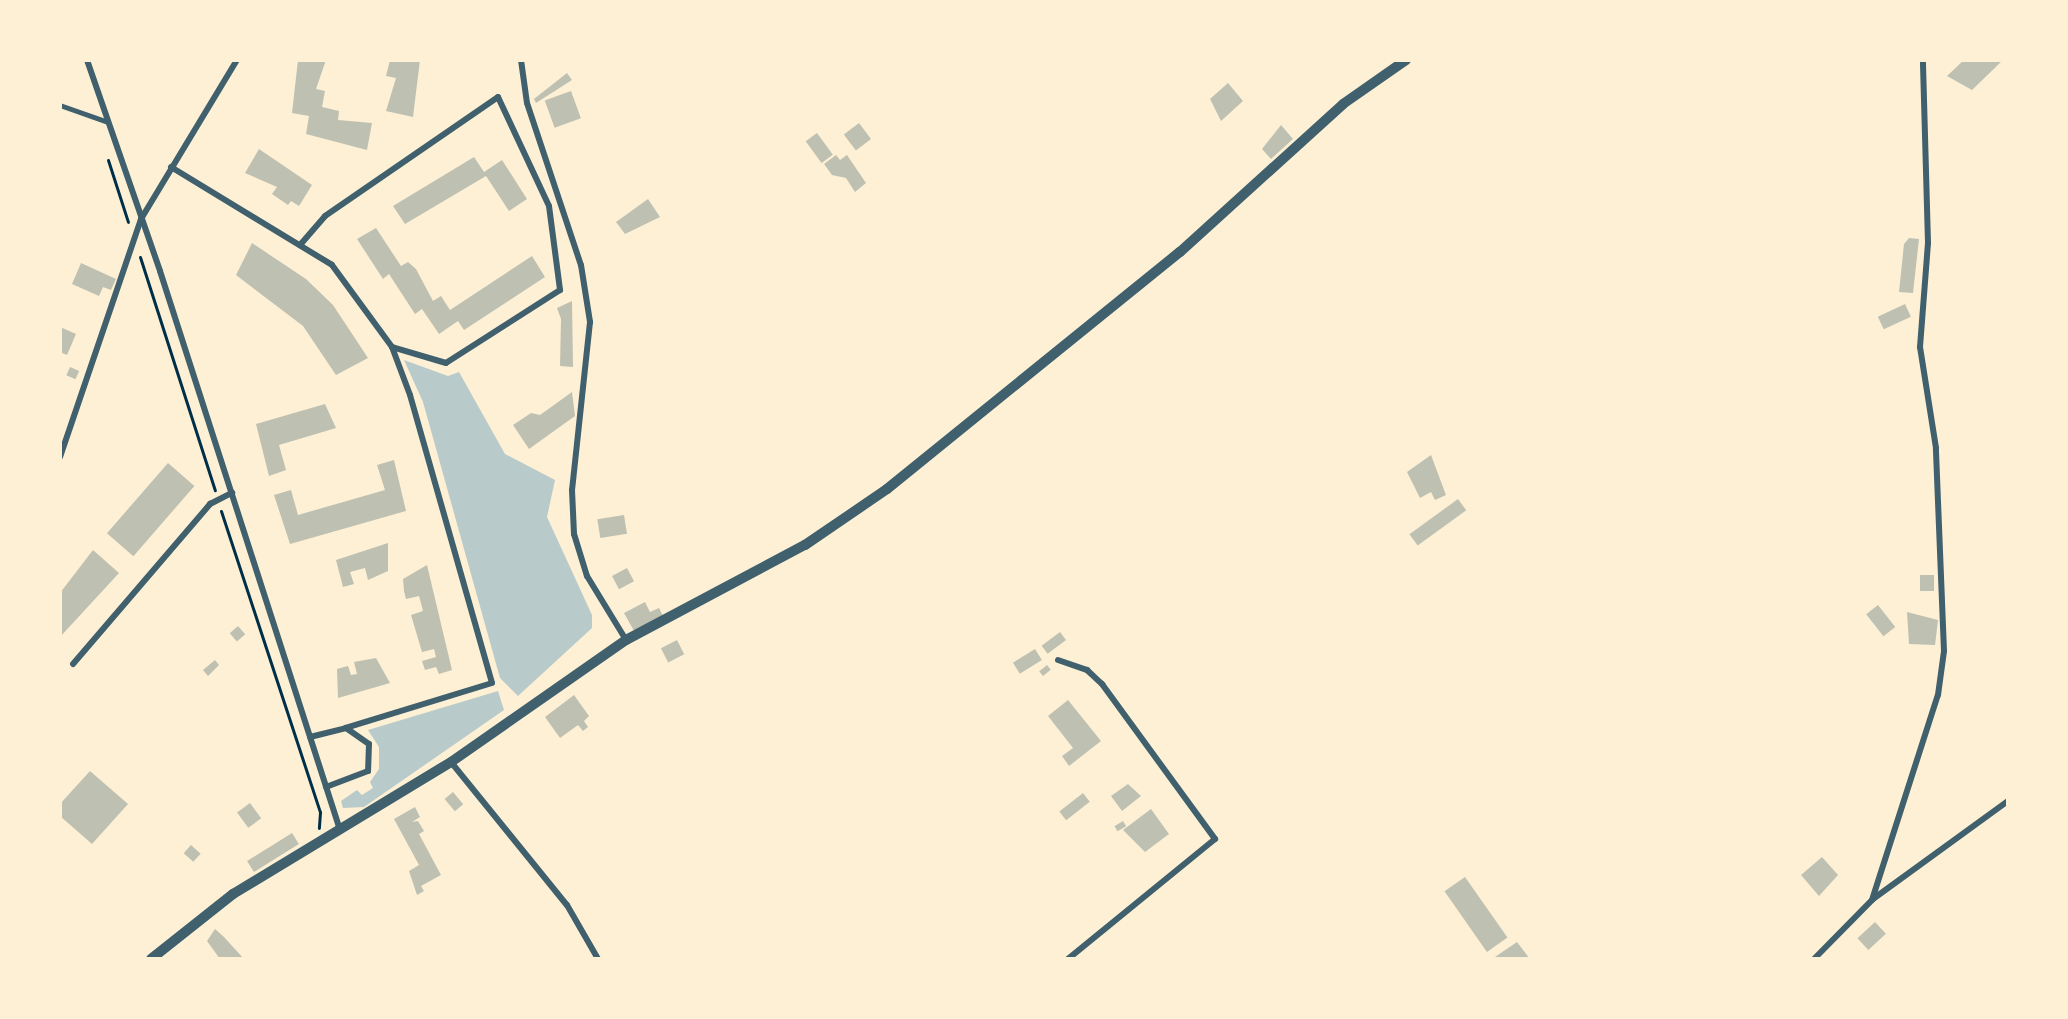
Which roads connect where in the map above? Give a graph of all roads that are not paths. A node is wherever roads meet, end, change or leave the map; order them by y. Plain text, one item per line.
1 (87, 60) edge
2 (237, 60) edge
3 (521, 60) edge
4 (1406, 60) edge
5 (1923, 60) edge
6 (60, 105) edge
7 (108, 122) junction
8 (171, 167) junction
9 (141, 219) junction
10 (300, 245) junction
11 (392, 347) junction
12 (60, 457) edge
13 (232, 493) junction
14 (626, 640) junction
15 (1058, 660) dead end
16 (73, 664) dead end
17 (346, 728) junction
18 (310, 737) junction
19 (451, 762) junction
20 (326, 787) junction
21 (2008, 801) edge
22 (341, 833) junction
23 (1872, 900) junction
24 (1817, 958) edge
25 (151, 959) edge
26 (598, 959) edge
27 (1068, 959) edge

1 - 7 street
2 - 8 street
3 - 14 street
4 - 14 street
5 - 23 street
6 - 7 lane
7 - 9 street
8 - 9 street
8 - 10 street
9 - 12 street
9 - 13 street
10 - 11 street
10 - 11 street
11 - 17 street
13 - 16 street
13 - 18 street
14 - 19 street
15 - 27 street
17 - 18 street
17 - 20 street
18 - 20 street
19 - 22 street
19 - 26 street
20 - 22 street
21 - 23 street
22 - 25 street
23 - 24 street

